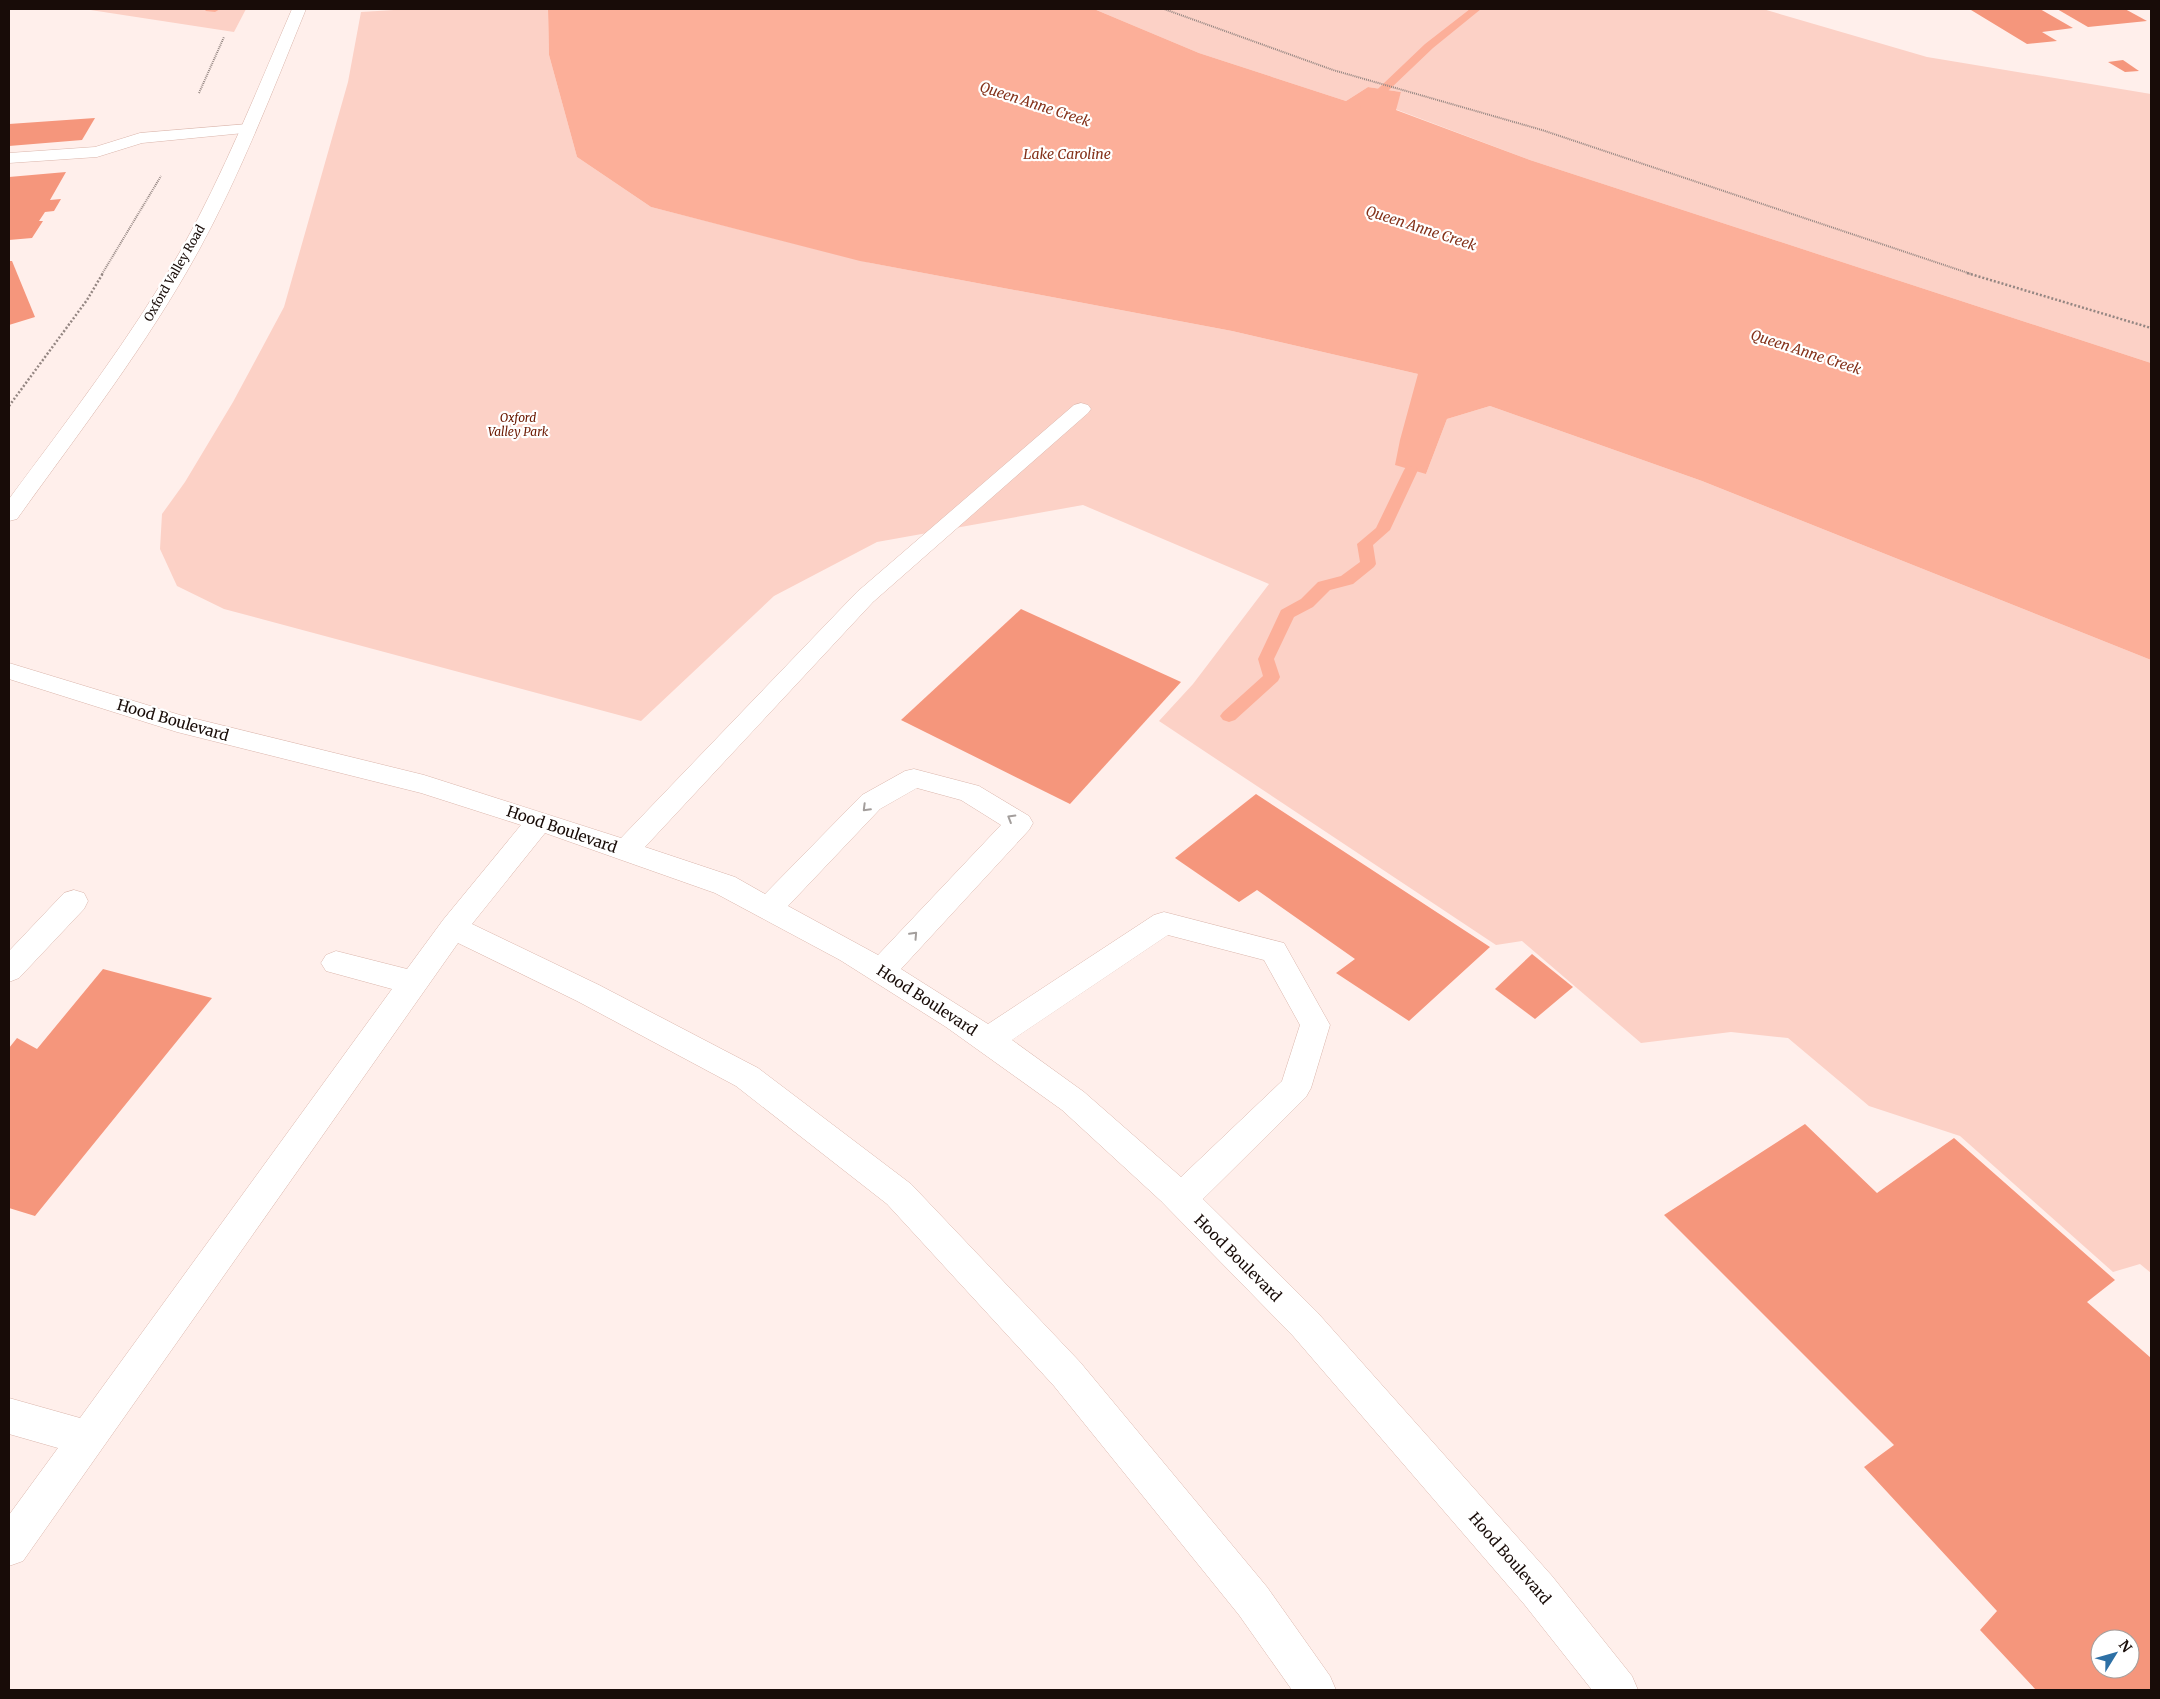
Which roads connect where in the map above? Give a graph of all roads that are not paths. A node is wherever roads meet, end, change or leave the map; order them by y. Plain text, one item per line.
1 (299, 10) edge
2 (248, 129) junction
3 (9, 158) edge
4 (1081, 409) dead end
5 (9, 514) edge
6 (9, 671) edge
7 (540, 821) junction
8 (624, 851) junction
9 (74, 901) dead end
10 (769, 908) junction
11 (453, 928) junction
12 (336, 963) dead end
13 (9, 970) edge
14 (881, 971) junction
15 (414, 983) junction
16 (988, 1040) junction
17 (1180, 1199) junction
18 (9, 1416) edge
19 (87, 1438) junction
20 (9, 1547) edge
21 (1316, 1690) edge
22 (1618, 1690) edge

1 - 2 street, Oxford Valley Road
2 - 3 street
2 - 5 street, Oxford Valley Road
4 - 8 street
6 - 7 street, Hood Boulevard
7 - 8 street, Hood Boulevard
7 - 11 street
8 - 10 street, Hood Boulevard
9 - 13 street
10 - 14 street, Hood Boulevard
14 -> 10 street
11 - 15 street
11 - 21 street
12 - 15 street
14 - 16 street, Hood Boulevard
15 - 19 street
16 - 17 street, Hood Boulevard
16 - 17 street
17 - 22 street, Hood Boulevard
18 - 19 street
19 - 20 street

